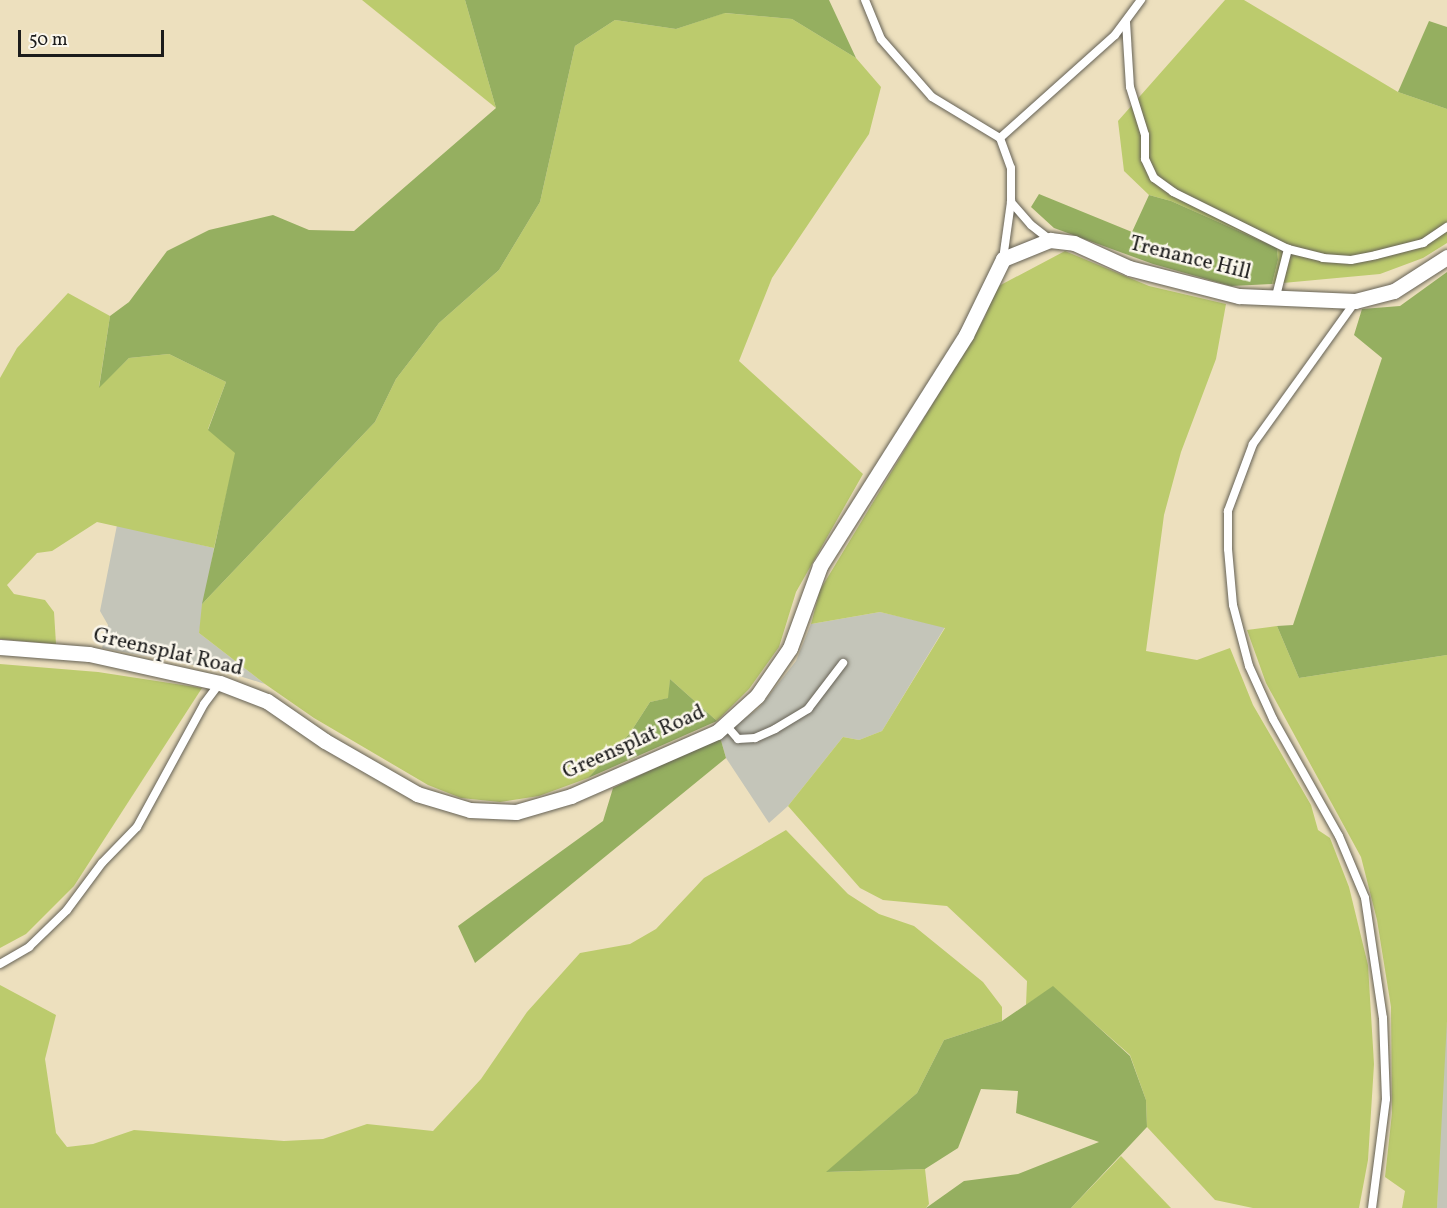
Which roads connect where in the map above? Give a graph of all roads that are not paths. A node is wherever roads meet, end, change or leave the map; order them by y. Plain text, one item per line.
1 (865, 0) edge
2 (1141, 0) edge
3 (1126, 22) junction
4 (1000, 138) junction
5 (1011, 202) junction
6 (1447, 227) edge
7 (1050, 240) junction
8 (1288, 249) junction
9 (1447, 257) edge
10 (1004, 258) junction
11 (1276, 296) junction
12 (1355, 301) junction
13 (0, 647) edge
14 (843, 663) dead end
15 (220, 683) junction
16 (725, 724) junction
17 (0, 964) edge
18 (1372, 1208) edge

1 - 4 lane
2 - 3 lane
3 - 4 lane
3 - 8 lane
4 - 5 lane
5 - 7 lane
5 - 10 lane
6 - 8 lane
7 - 10 street
7 - 11 street, Trenance Hill
8 - 11 lane
9 - 12 street, Trenance Hill
10 - 16 street, Greensplat Road
11 - 12 street, Trenance Hill
12 - 18 lane
13 - 15 street, Greensplat Road
14 - 16 lane
15 - 16 street, Greensplat Road
15 - 17 lane

